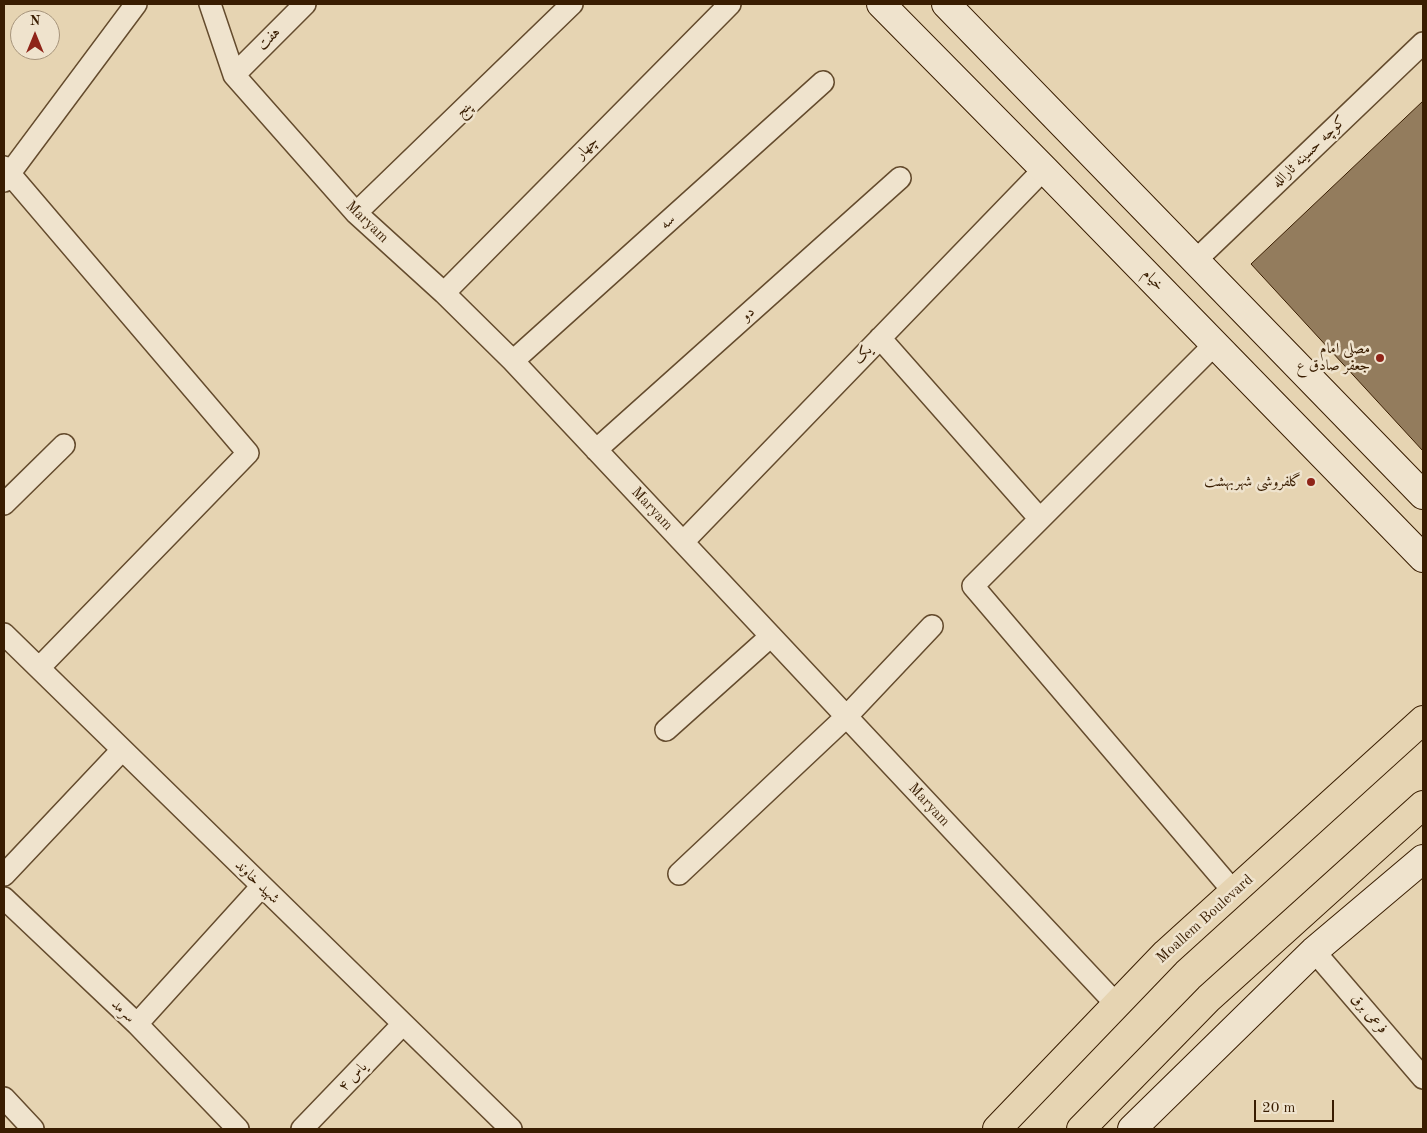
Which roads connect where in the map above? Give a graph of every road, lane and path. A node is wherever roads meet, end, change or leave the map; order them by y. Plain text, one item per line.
1 (136, 4) edge
2 (210, 4) edge
3 (305, 4) edge
4 (572, 4) edge
5 (730, 4) edge
6 (881, 4) edge
7 (946, 4) edge
8 (1423, 43) edge
9 (234, 74) junction
10 (823, 82) dead end
11 (1044, 168) junction
12 (6, 174) edge
13 (900, 178) dead end
14 (356, 213) junction
15 (1195, 261) junction
16 (444, 293) junction
17 (880, 338) junction
18 (1215, 344) junction
19 (513, 361) junction
20 (1302, 371) junction
21 (1272, 402) junction
22 (64, 446) dead end
23 (596, 450) junction
24 (1423, 495) edge
25 (4, 504) edge
26 (1040, 520) junction
27 (683, 542) junction
28 (1423, 558) edge
29 (932, 626) dead end
30 (4, 634) edge
31 (771, 636) junction
32 (39, 668) junction
33 (846, 717) junction
34 (1423, 720) edge
35 (666, 730) dead end
36 (122, 750) junction
37 (1423, 805) edge
38 (1423, 859) edge
39 (679, 874) dead end
40 (4, 875) edge
41 (262, 886) junction
42 (1234, 892) junction
43 (4, 898) edge
44 (1314, 951) junction
45 (1116, 1004) junction
46 (137, 1024) junction
47 (403, 1024) junction
48 (1423, 1078) edge
49 (4, 1098) edge
50 (33, 1129) edge
51 (238, 1129) edge
52 (302, 1129) edge
53 (511, 1129) edge
54 (997, 1129) edge
55 (1082, 1129) edge
56 (1132, 1129) edge

1 - 12 street
2 - 9 street, Maryam
3 - 9 street, هفت
4 - 14 street, پنج
5 - 16 street, چهار
6 - 11 main road, خیام
7 - 15 main road
8 - 15 street, کوچه حسینه ثارالله
9 - 14 street, Maryam
10 - 19 street, سه
11 - 17 street, یک
11 - 18 main road, خیام
12 - 32 street
13 - 23 street, دو
14 - 16 street, Maryam
15 - 20 main road
16 - 19 street, Maryam
17 - 26 street
17 - 27 street, یک
18 - 21 main road, خیام
18 - 26 street
19 - 23 street, Maryam
20 - 21 main road
20 - 24 main road
21 - 28 main road, خیام
22 - 25 street
23 - 27 street, Maryam
26 - 42 street
27 - 31 street, Maryam
29 - 33 street
30 - 32 street, شهید خاوند
31 - 33 street, Maryam
31 - 35 street
32 - 36 street, شهید خاوند
33 - 39 street
33 - 45 street, Maryam
34 - 42 highway, Moallem Boulevard
36 - 40 street
36 - 41 street, شهید خاوند
37 - 55 highway
38 - 44 main road
41 - 46 street
41 - 47 street, شهید خاوند
42 - 45 highway, Moallem Boulevard
43 - 46 street, سرمد
44 - 48 street, فرعی برق
44 - 56 main road
45 - 54 highway, Moallem Boulevard
46 - 51 street, سرمد
47 - 52 street, یاس ۴
47 - 53 street, شهید خاوند
49 - 50 street

